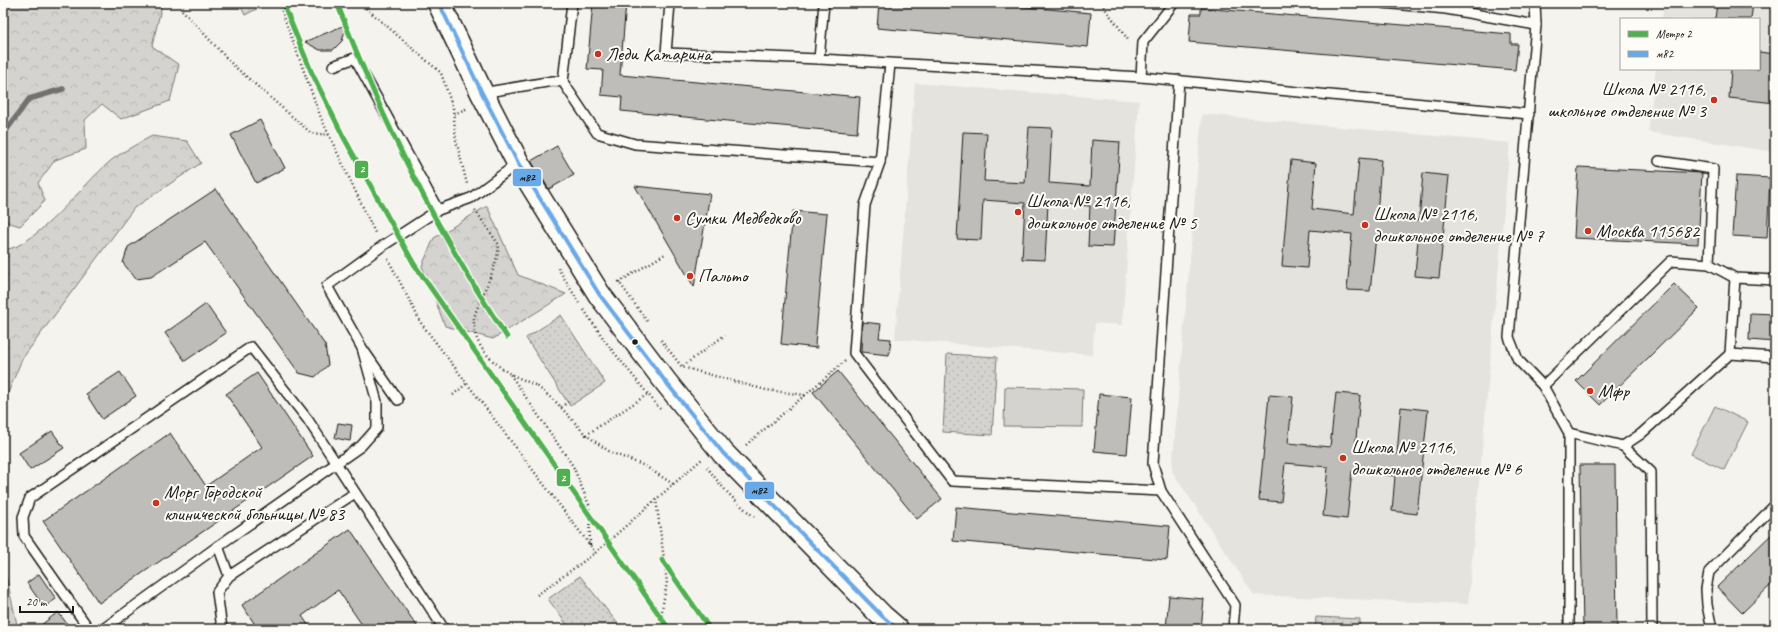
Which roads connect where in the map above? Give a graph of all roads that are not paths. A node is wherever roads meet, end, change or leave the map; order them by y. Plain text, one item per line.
1 (439, 3) edge
2 (572, 3) edge
3 (670, 3) edge
4 (824, 3) edge
5 (1174, 3) edge
6 (1383, 3) edge
7 (1535, 3) edge
8 (1446, 6) edge
9 (1536, 24) junction
10 (819, 59) junction
11 (890, 64) junction
12 (333, 66) dead end
13 (1141, 77) junction
14 (1179, 80) junction
15 (563, 82) junction
16 (478, 99) junction
17 (1529, 114) junction
18 (880, 162) junction
19 (1658, 162) dead end
20 (518, 163) junction
21 (438, 210) junction
22 (1709, 264) junction
23 (1735, 278) junction
24 (1775, 280) edge
25 (362, 348) junction
26 (1730, 354) junction
27 (1775, 357) edge
28 (1543, 386) junction
29 (398, 400) dead end
30 (1569, 433) junction
31 (1623, 446) junction
32 (336, 465) junction
33 (1161, 491) junction
34 (355, 493) junction
35 (1775, 505) edge
36 (218, 546) junction
37 (229, 576) junction
38 (89, 629) edge
39 (103, 629) edge
40 (222, 629) edge
41 (444, 629) edge
42 (897, 629) edge
43 (1233, 629) edge
44 (1569, 629) edge
45 (1652, 629) edge
46 (1712, 629) edge

1 - 16 street
2 - 15 lane
3 - 10 lane
4 - 10 lane
5 - 13 lane
6 - 8 lane
7 - 9 lane
8 - 9 lane
9 - 17 lane
10 - 11 lane
11 - 13 lane
11 - 18 lane
12 - 21 lane
13 - 14 lane
14 - 17 lane
14 - 33 lane
15 - 16 lane
15 - 18 lane
16 - 20 street
17 - 28 lane
18 - 33 lane
19 - 22 lane
20 - 21 lane
20 - 42 street
21 - 25 lane
22 - 23 lane
22 - 28 lane
23 - 24 lane
23 - 26 lane
25 - 29 lane
25 - 32 lane
26 - 27 lane
26 - 31 lane
28 - 30 lane
30 - 31 lane
30 - 44 lane
31 - 45 lane
32 - 34 lane
32 - 36 lane
32 - 38 lane
33 - 43 lane
34 - 37 lane
34 - 41 lane
35 - 46 lane
36 - 37 lane
36 - 39 lane
37 - 40 lane

